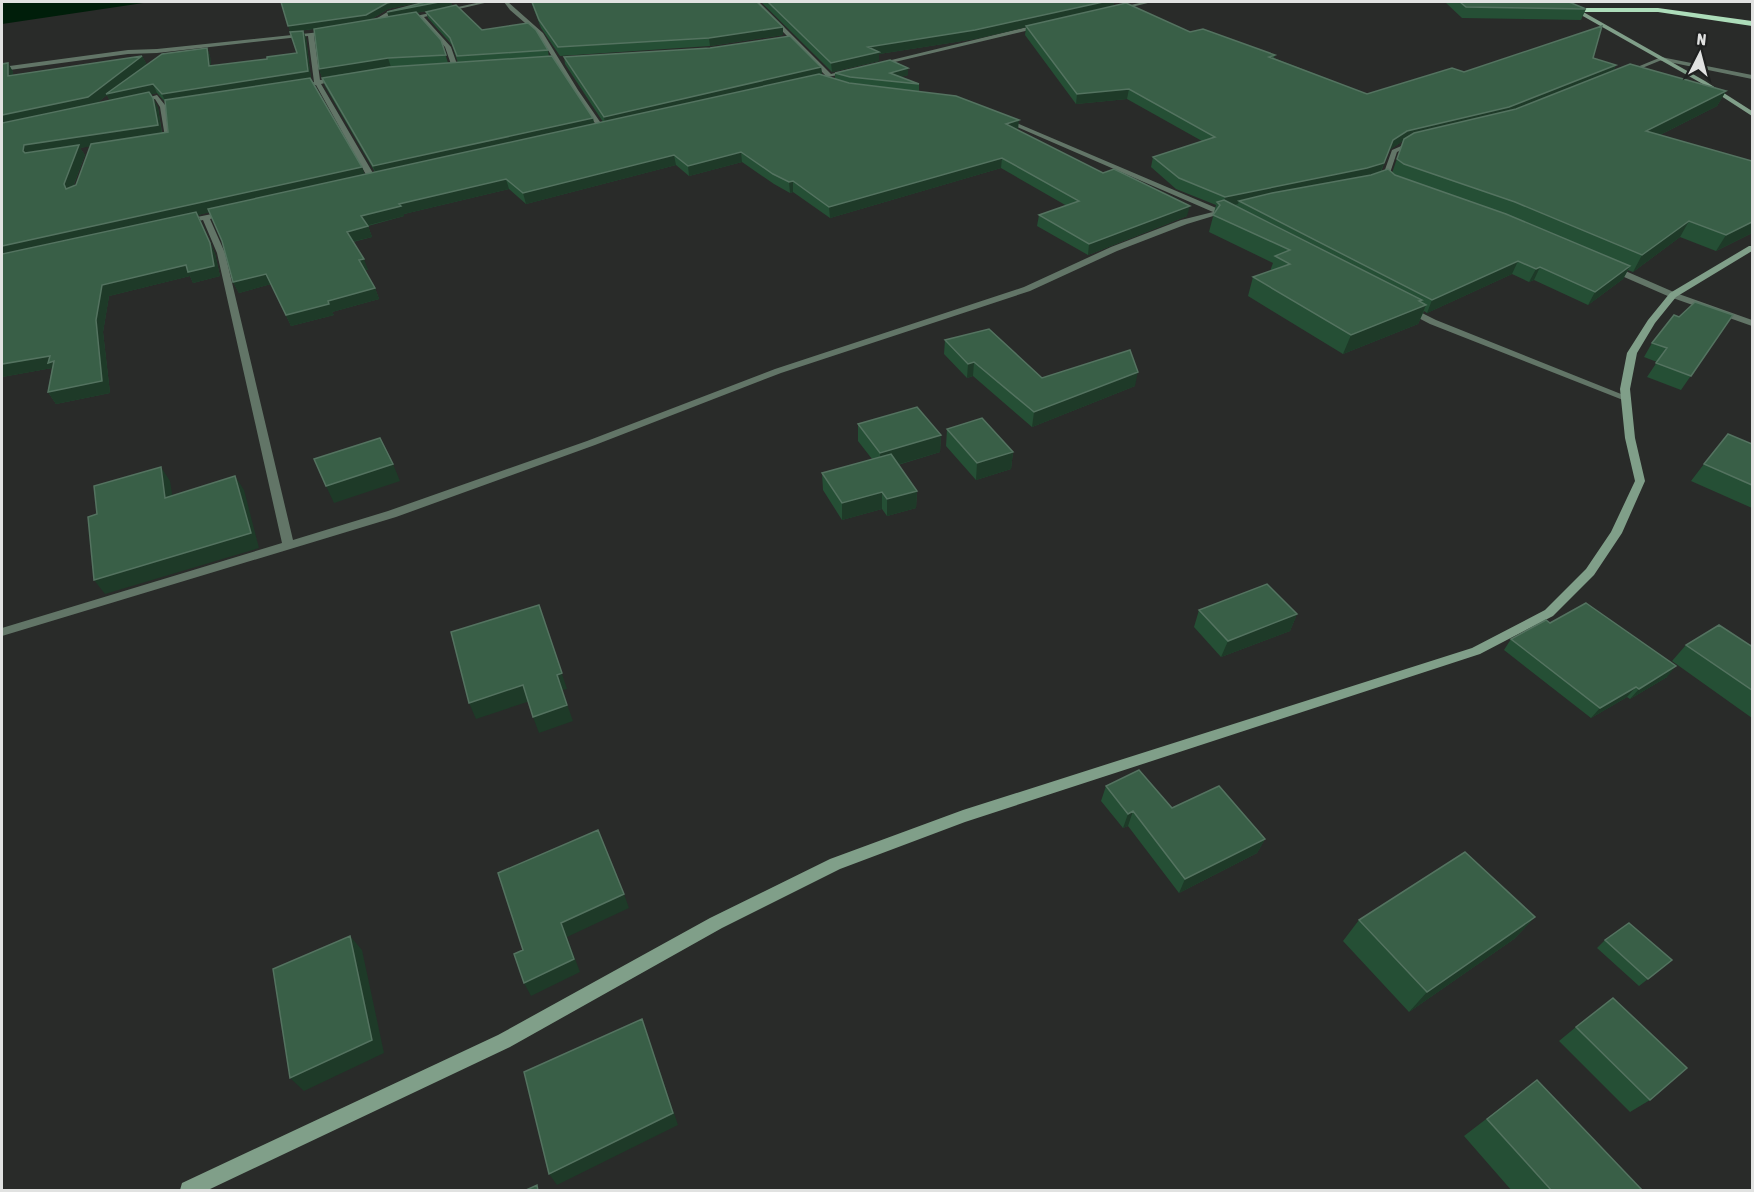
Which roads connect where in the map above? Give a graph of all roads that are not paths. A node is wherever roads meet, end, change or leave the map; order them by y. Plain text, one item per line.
1 (436, 2) edge
2 (486, 2) edge
3 (506, 2) edge
4 (756, 2) edge
5 (1149, 2) edge
6 (1559, 2) edge
7 (1576, 10) junction
8 (1104, 11) edge
9 (420, 16) junction
10 (396, 21) edge
11 (386, 23) edge
12 (1047, 24) edge
13 (1752, 24) edge
14 (367, 26) junction
15 (356, 27) edge
16 (333, 31) edge
17 (311, 34) junction
18 (791, 38) junction
19 (781, 40) edge
20 (176, 49) junction
21 (166, 56) edge
22 (1661, 59) junction
23 (558, 61) junction
24 (569, 61) edge
25 (546, 62) edge
26 (871, 66) edge
27 (455, 67) junction
28 (466, 67) edge
29 (444, 68) edge
30 (861, 68) edge
31 (2, 69) edge
32 (830, 76) junction
33 (352, 77) edge
34 (1617, 77) edge
35 (1752, 77) edge
36 (818, 78) junction
37 (807, 81) edge
38 (318, 84) junction
39 (839, 85) edge
40 (287, 88) edge
41 (136, 101) edge
42 (186, 104) edge
43 (163, 107) junction
44 (992, 114) edge
45 (1752, 114) edge
46 (613, 126) edge
47 (602, 129) junction
48 (591, 131) edge
49 (1428, 139) edge
50 (147, 142) edge
51 (1385, 176) junction
52 (384, 177) edge
53 (373, 180) junction
54 (1376, 180) edge
55 (362, 183) edge
56 (1394, 183) edge
57 (1239, 208) edge
58 (239, 210) edge
59 (1220, 213) junction
60 (206, 218) junction
61 (1231, 218) edge
62 (174, 225) edge
63 (1752, 248) edge
64 (1599, 263) edge
65 (1673, 295) junction
66 (1401, 305) edge
67 (1752, 323) edge
68 (1626, 398) junction
69 (288, 544) junction
70 (2, 632) edge
71 (189, 1191) edge

1 - 14 street
2 - 9 street
3 - 23 street
4 - 18 street
5 - 8 street
6 - 7 highway
7 - 13 highway
7 - 22 street
9 - 10 street
9 - 27 street
11 - 14 street
12 - 26 street
14 - 15 street
16 - 17 street
17 - 20 street
17 - 38 street
18 - 19 street
18 - 32 street
20 - 21 street
20 - 31 street
22 - 34 street
22 - 35 street
22 - 45 street
23 - 24 street
23 - 25 street
23 - 47 street
27 - 28 street
27 - 29 street
30 - 32 street
32 - 36 street
33 - 38 street
36 - 37 street
36 - 39 street
38 - 40 street
38 - 53 street
41 - 43 street
42 - 43 street
43 - 50 street
44 - 59 street
46 - 47 street
47 - 48 street
49 - 51 street
51 - 54 street
51 - 56 street
52 - 53 street
53 - 55 street
57 - 59 street
58 - 60 street
59 - 61 street
59 - 69 street
60 - 62 street
60 - 69 street
63 - 65 street
64 - 65 street
65 - 67 street
65 - 68 street
66 - 68 street
68 - 71 street
69 - 70 street

